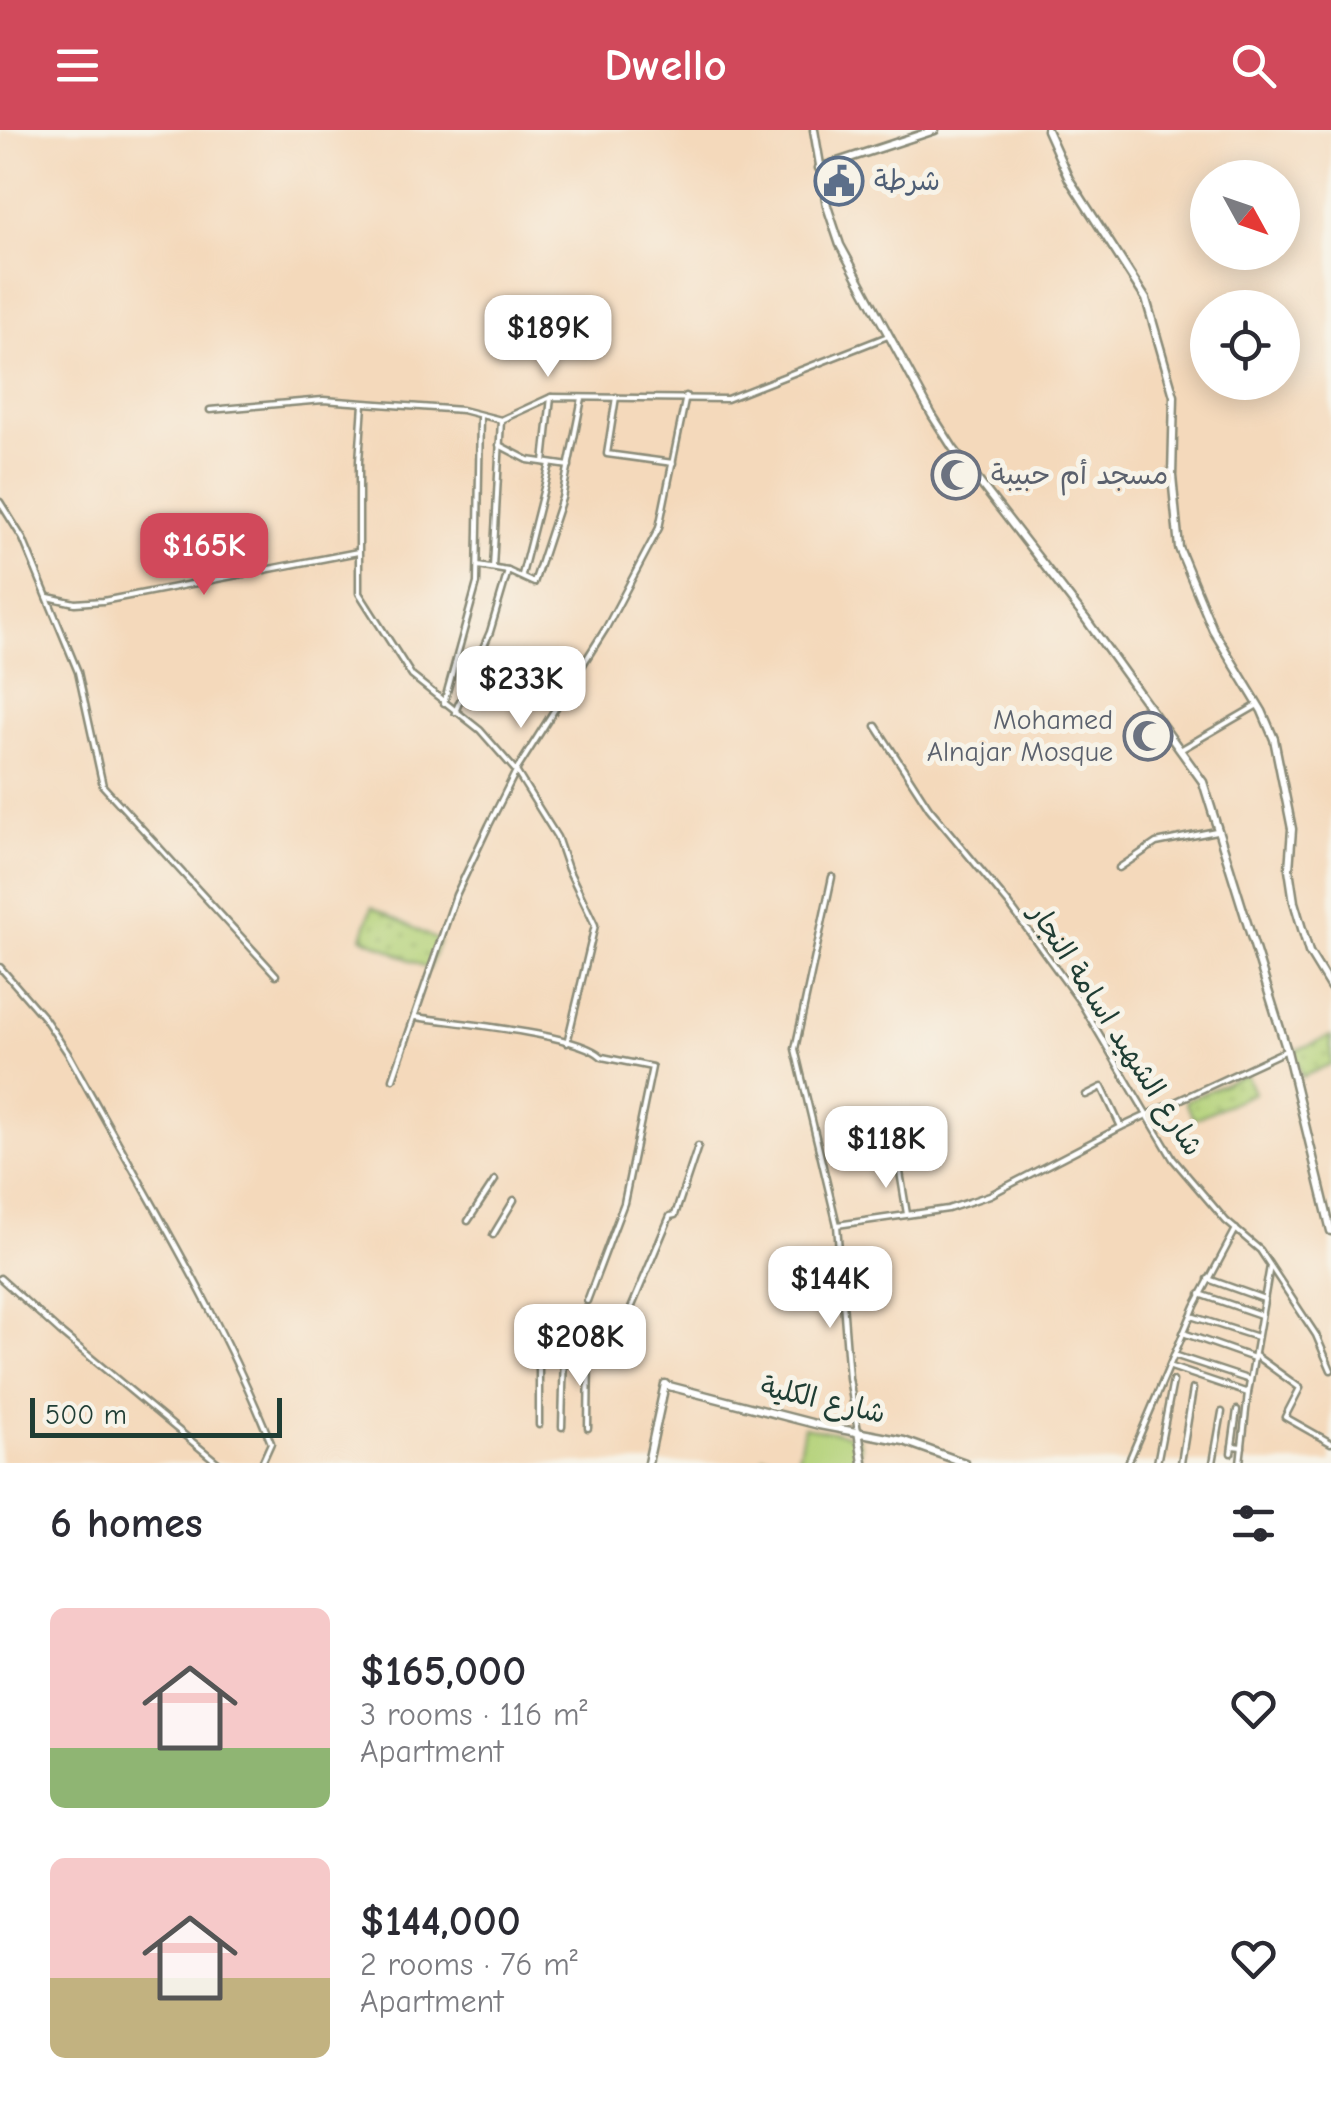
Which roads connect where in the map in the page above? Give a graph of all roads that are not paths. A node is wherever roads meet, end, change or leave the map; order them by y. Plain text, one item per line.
1 (814, 130) edge
2 (936, 130) edge
3 (1046, 130) edge
4 (820, 168) junction
5 (888, 336) junction
6 (582, 396) junction
7 (686, 396) junction
8 (550, 397) junction
9 (616, 397) junction
10 (363, 404) junction
11 (210, 410) dead end
12 (480, 417) junction
13 (501, 420) junction
14 (499, 445) junction
15 (547, 464) junction
16 (673, 464) junction
17 (569, 466) junction
18 (0, 502) edge
19 (358, 552) junction
20 (478, 566) junction
21 (493, 568) junction
22 (508, 572) junction
23 (521, 577) junction
24 (48, 598) junction
25 (444, 703) junction
26 (1256, 706) junction
27 (455, 712) junction
28 (876, 726) dead end
29 (1182, 749) junction
30 (516, 771) junction
31 (1220, 830) junction
32 (1119, 868) dead end
33 (832, 878) dead end
34 (0, 968) edge
35 (276, 976) dead end
36 (1331, 988) edge
37 (416, 1017) junction
38 (567, 1042) junction
39 (1287, 1051) junction
40 (393, 1079) dead end
41 (1086, 1095) dead end
42 (1146, 1116) junction
43 (1121, 1127) junction
44 (698, 1146) dead end
45 (898, 1160) dead end
46 (495, 1180) dead end
47 (514, 1200) dead end
48 (908, 1216) junction
49 (468, 1221) dead end
50 (837, 1225) junction
51 (1236, 1230) junction
52 (1331, 1230) edge
53 (493, 1235) dead end
54 (1270, 1266) junction
55 (0, 1278) edge
56 (1208, 1279) junction
57 (1200, 1294) junction
58 (1264, 1299) junction
59 (587, 1301) dead end
60 (1261, 1315) junction
61 (1190, 1316) junction
62 (1183, 1334) junction
63 (619, 1337) dead end
64 (1257, 1338) junction
65 (590, 1345) junction
66 (626, 1345) dead end
67 (564, 1351) junction
68 (1174, 1356) junction
69 (1254, 1356) junction
70 (1169, 1367) junction
71 (1331, 1370) edge
72 (1173, 1380) dead end
73 (1250, 1380) junction
74 (1193, 1388) dead end
75 (1248, 1393) junction
76 (1236, 1410) dead end
77 (1222, 1412) dead end
78 (539, 1426) dead end
79 (562, 1426) dead end
80 (588, 1428) dead end
81 (858, 1432) junction
82 (1331, 1443) edge
83 (1232, 1446) junction
84 (1242, 1447) junction
85 (1232, 1453) dead end
86 (218, 1463) edge
87 (262, 1463) edge
88 (648, 1463) edge
89 (864, 1463) edge
90 (965, 1463) edge
91 (1128, 1463) edge
92 (1156, 1463) edge
93 (1180, 1463) edge
94 (1213, 1463) edge
95 (1240, 1463) edge

1 - 4 main road
2 - 4 main road
3 - 26 main road
4 - 5 main road
5 - 7 street
5 - 29 main road
6 - 8 street
6 - 9 street
6 - 17 street
7 - 9 street
7 - 16 street
8 - 13 street
8 - 15 street
9 - 16 street
10 - 11 street
10 - 12 street
10 - 19 street
12 - 13 street
12 - 20 street
13 - 14 street
14 - 15 street
14 - 21 street
15 - 17 street
15 - 23 street
16 - 30 street
17 - 23 street
18 - 24 street
19 - 24 street
19 - 25 street
20 - 21 street
20 - 25 street
21 - 22 street
22 - 23 street
22 - 27 street
24 - 35 street
25 - 27 street
26 - 29 street
26 - 36 main road
27 - 30 street
28 - 42 street, شارع الشهيد اسامة النجار
29 - 31 main road
30 - 37 street
30 - 38 street
31 - 32 street
31 - 39 main road
33 - 50 street
34 - 87 street
37 - 38 street
37 - 40 street
38 - 59 street
39 - 42 street
39 - 52 main road
41 - 43 street
42 - 43 street
42 - 51 street, شارع الشهيد اسامة النجار
43 - 48 street
44 - 63 street
45 - 48 street
46 - 49 street
47 - 53 street
48 - 50 street
50 - 81 street
51 - 54 street, شارع الشهيد اسامة النجار
51 - 56 street
54 - 58 street
54 - 71 street, شارع الشهيد اسامة النجار
55 - 86 street
56 - 57 street
56 - 58 street
57 - 60 street
57 - 61 street
58 - 60 street
60 - 64 street
61 - 62 street
61 - 64 street
62 - 68 street
62 - 69 street
64 - 69 street
65 - 66 street
65 - 67 street
65 - 80 street
67 - 78 street
67 - 79 street
68 - 70 street
68 - 73 street
69 - 73 street
69 - 82 street
70 - 75 street
70 - 91 street
72 - 92 street
73 - 75 street
74 - 93 street
75 - 84 street
76 - 83 street
77 - 94 street
81 - 88 main road, شارع الكلية
81 - 89 main road
81 - 90 main road, شارع الكلية
83 - 84 street
83 - 85 street
84 - 95 street

